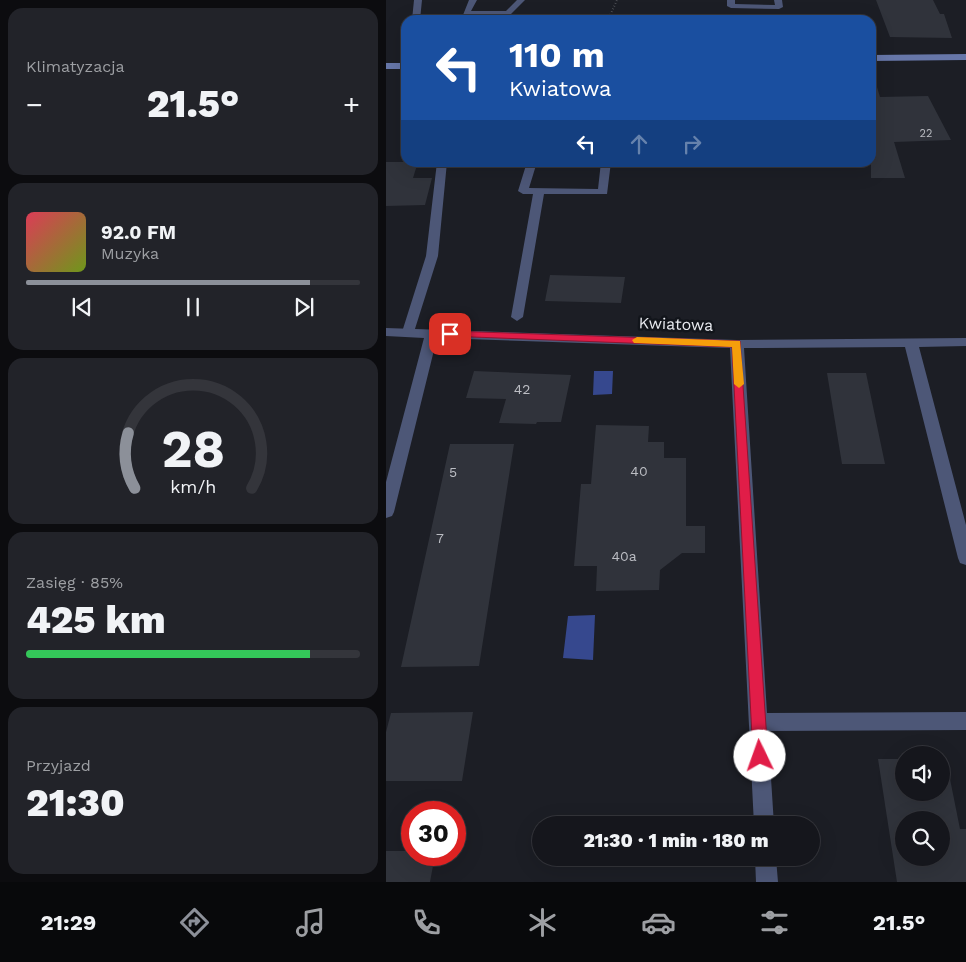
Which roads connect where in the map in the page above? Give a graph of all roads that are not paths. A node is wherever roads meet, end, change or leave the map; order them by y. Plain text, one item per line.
1 (418, 0) edge
2 (473, 0) edge
3 (521, 0) edge
4 (731, 0) edge
5 (778, 0) edge
6 (416, 15) edge
7 (484, 15) edge
8 (506, 15) edge
9 (966, 57) edge
10 (876, 58) edge
11 (386, 66) edge
12 (401, 66) edge
13 (441, 167) edge
14 (530, 167) edge
15 (606, 167) edge
16 (538, 192) junction
17 (517, 317) dead end
18 (386, 332) edge
19 (408, 332) junction
20 (432, 333) junction
21 (911, 342) junction
22 (966, 342) edge
23 (737, 344) junction
24 (386, 512) edge
25 (966, 558) edge
26 (966, 721) edge
27 (758, 722) junction
28 (763, 816) edge
29 (767, 866) edge
30 (768, 882) edge

1 - 6 lane
2 - 7 lane
3 - 8 lane
4 - 5 lane
9 - 10 main road
11 - 12 main road
13 - 19 lane
14 - 16 lane
15 - 16 lane
16 - 17 lane
18 - 19 street, Kwiatowa
19 - 20 street, Kwiatowa
20 - 23 street, Kwiatowa
20 - 24 street
21 - 22 street, Kwiatowa
21 - 23 street, Kwiatowa
21 - 25 street
23 - 27 street
26 - 27 street
27 - 28 street
29 - 30 street

